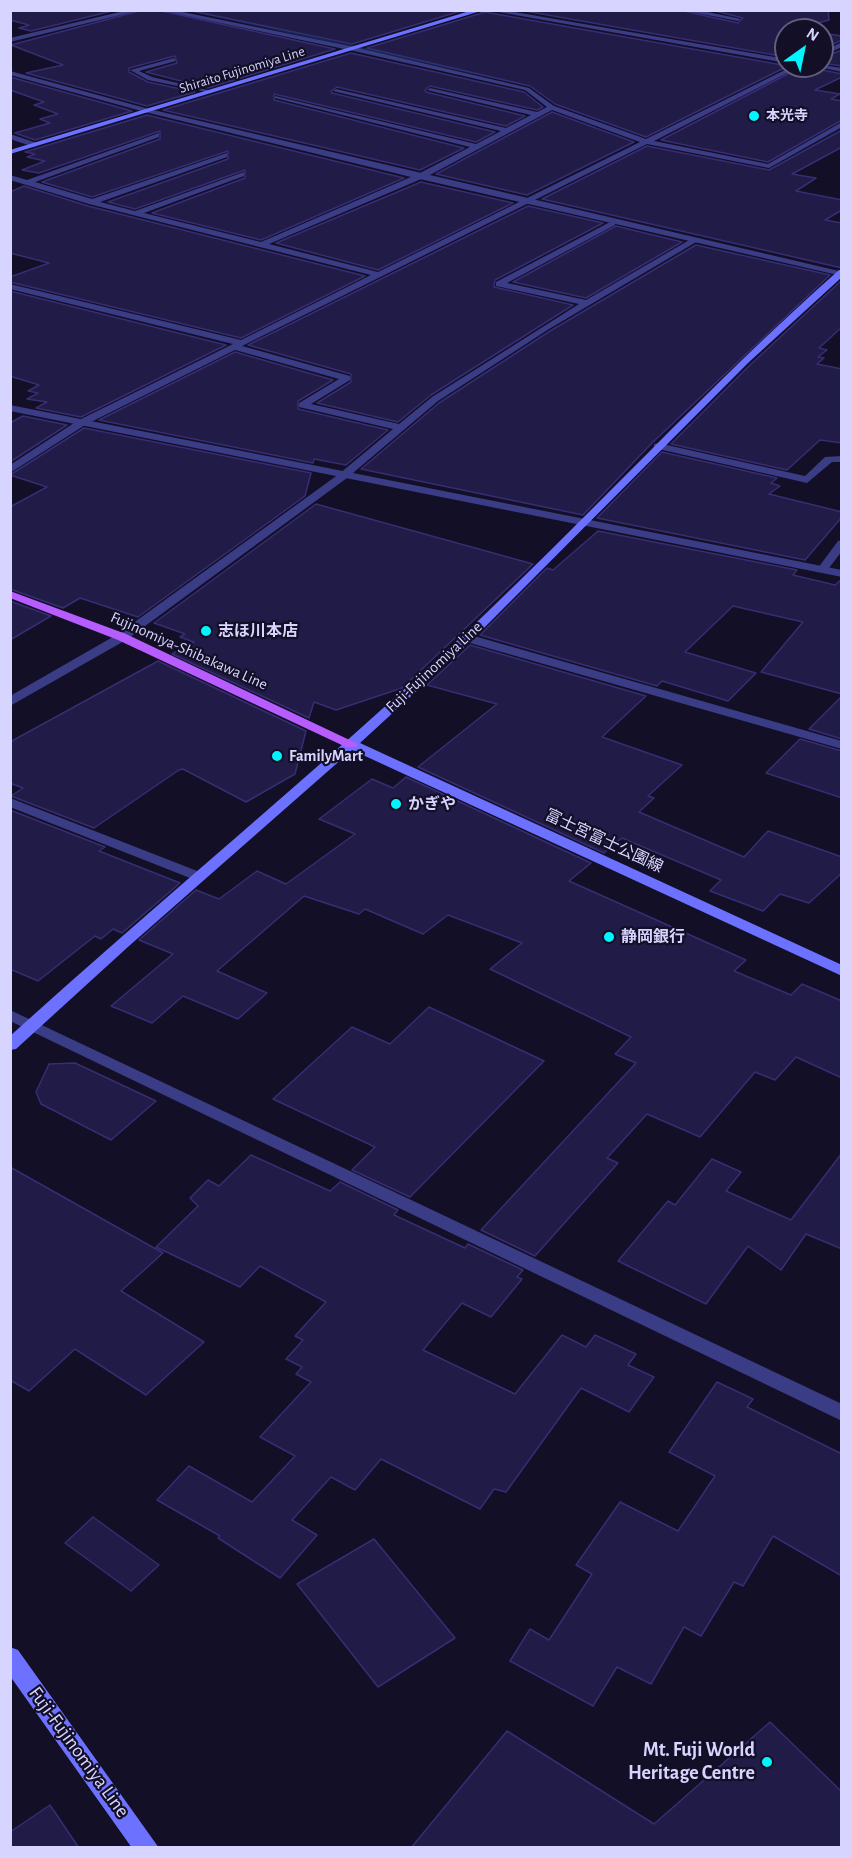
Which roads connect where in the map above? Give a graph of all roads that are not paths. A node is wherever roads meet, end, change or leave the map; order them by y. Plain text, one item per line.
1 (138, 10) edge
2 (162, 10) edge
3 (481, 10) edge
4 (490, 10) edge
5 (684, 10) edge
6 (738, 19) dead end
7 (10, 40) edge
8 (354, 49) junction
9 (774, 59) edge
10 (174, 60) dead end
11 (10, 73) edge
12 (15, 77) edge
13 (774, 78) edge
14 (430, 90) dead end
15 (336, 91) dead end
16 (210, 92) junction
17 (277, 97) dead end
18 (552, 107) junction
19 (147, 111) junction
20 (536, 114) junction
21 (842, 124) edge
22 (505, 130) junction
23 (156, 135) dead end
24 (10, 136) edge
25 (644, 141) junction
26 (34, 145) junction
27 (478, 147) junction
28 (10, 152) edge
29 (224, 155) dead end
30 (241, 174) dead end
31 (415, 176) junction
32 (10, 177) edge
33 (28, 182) junction
34 (92, 202) junction
35 (524, 203) junction
36 (136, 213) junction
37 (612, 223) junction
38 (694, 241) junction
39 (259, 246) junction
40 (841, 273) edge
41 (376, 274) junction
42 (10, 285) edge
43 (585, 303) junction
44 (239, 345) junction
45 (10, 408) edge
46 (81, 423) junction
47 (401, 428) junction
48 (658, 446) junction
49 (842, 459) edge
50 (10, 470) edge
51 (343, 476) junction
52 (581, 524) junction
53 (842, 543) edge
54 (822, 570) junction
55 (842, 573) edge
56 (10, 594) edge
57 (122, 637) junction
58 (467, 638) junction
59 (10, 702) edge
60 (351, 744) junction
61 (842, 745) edge
62 (10, 802) edge
63 (200, 877) junction
64 (842, 971) edge
65 (10, 1015) edge
66 (32, 1025) junction
67 (10, 1045) edge
68 (842, 1413) edge
69 (10, 1657) edge
70 (147, 1848) edge

1 - 7 street
2 - 8 street
3 - 8 main road, Shiraito Fujinomiya Line
4 - 9 street
5 - 6 street
8 - 16 main road, Shiraito Fujinomiya Line
8 - 18 street
10 - 16 street
11 - 12 street
12 - 19 street
13 - 25 street
14 - 20 street
15 - 22 street
16 - 19 main road, Shiraito Fujinomiya Line
17 - 27 street
18 - 20 street
18 - 25 street
19 - 26 main road, Shiraito Fujinomiya Line
19 - 31 street
20 - 22 street
21 - 25 street
22 - 27 street
23 - 33 street
24 - 26 street
25 - 35 street
26 - 28 main road, Shiraito Fujinomiya Line
27 - 31 street
29 - 34 street
30 - 36 street
31 - 35 street
31 - 39 street
32 - 33 street
33 - 34 street
34 - 36 street
35 - 37 street
35 - 41 street
36 - 39 street
37 - 38 street
37 - 43 street
38 - 40 street
38 - 43 street
39 - 41 street
40 - 48 main road, Fuji-Fujinomiya Line
41 - 44 street
42 - 44 street
43 - 47 street
44 - 46 street
44 - 47 street
45 - 46 street
46 - 50 street
46 - 51 street
47 - 51 street
48 - 49 street
48 - 52 main road, Fuji-Fujinomiya Line
51 - 52 street
51 - 57 street
52 - 54 street
52 - 58 main road, Fuji-Fujinomiya Line
53 - 54 street
54 - 55 street
56 - 57 main road, Fujinomiya-Shibakawa Line
57 - 59 street
57 - 60 main road, Fujinomiya-Shibakawa Line
58 - 60 main road, Fuji-Fujinomiya Line
58 - 61 street
60 - 63 main road, Fuji-Fujinomiya Line
60 - 64 main road, 富士宮富士公園線
62 - 63 street
63 - 66 main road, Fuji-Fujinomiya Line
65 - 66 street
66 - 67 main road, Fuji-Fujinomiya Line
66 - 68 street
69 - 70 main road, Fuji-Fujinomiya Line

